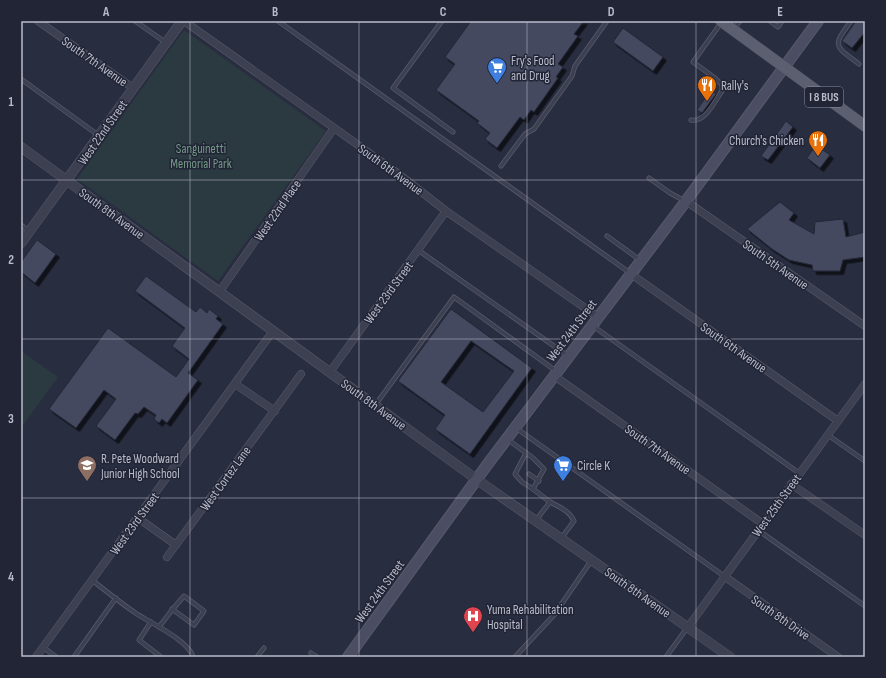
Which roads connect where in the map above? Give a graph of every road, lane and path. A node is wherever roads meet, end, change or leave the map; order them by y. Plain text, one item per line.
1 (38, 21) edge
2 (135, 21) edge
3 (183, 21) edge
4 (278, 21) edge
5 (442, 21) edge
6 (607, 21) edge
7 (770, 21) edge
8 (782, 21) edge
9 (818, 21) edge
10 (851, 21) edge
11 (721, 22) edge
12 (736, 26) edge
13 (166, 43) junction
14 (859, 64) dead end
15 (784, 67) junction
16 (21, 79) edge
17 (133, 88) junction
18 (691, 120) dead end
19 (865, 126) edge
20 (334, 128) junction
21 (453, 132) dead end
22 (99, 136) junction
23 (21, 147) edge
24 (501, 166) dead end
25 (649, 178) dead end
26 (67, 180) junction
27 (686, 201) junction
28 (446, 211) junction
29 (21, 225) edge
30 (30, 231) junction
31 (607, 236) dead end
32 (21, 243) edge
33 (418, 250) junction
34 (640, 261) junction
35 (631, 274) junction
36 (220, 291) junction
37 (595, 321) junction
38 (865, 326) edge
39 (273, 331) junction
40 (568, 356) junction
41 (330, 372) junction
42 (555, 373) junction
43 (301, 374) dead end
44 (235, 384) junction
45 (864, 388) edge
46 (376, 405) junction
47 (275, 411) junction
48 (838, 421) junction
49 (515, 427) junction
50 (828, 435) junction
51 (506, 438) junction
52 (526, 453) junction
53 (865, 461) edge
54 (519, 466) junction
55 (523, 469) dead end
56 (800, 473) junction
57 (529, 474) dead end
58 (476, 479) junction
59 (539, 481) junction
60 (792, 484) junction
61 (533, 489) junction
62 (550, 502) junction
63 (138, 518) junction
64 (535, 520) junction
65 (760, 527) junction
66 (865, 535) edge
67 (561, 538) junction
68 (176, 545) junction
69 (167, 557) dead end
70 (592, 560) junction
71 (724, 576) junction
72 (92, 580) junction
73 (116, 598) junction
74 (865, 606) edge
75 (172, 609) junction
76 (151, 622) junction
77 (158, 627) junction
78 (688, 627) junction
79 (42, 647) junction
80 (264, 648) dead end
81 (311, 653) dead end
82 (36, 657) edge
83 (56, 657) edge
84 (74, 657) edge
85 (161, 657) edge
86 (193, 657) edge
87 (257, 657) edge
88 (316, 657) edge
89 (348, 657) edge
90 (515, 657) edge
91 (666, 657) edge
92 (730, 657) edge
93 (838, 657) edge

1 - 17 street, South 7th Avenue
2 - 13 lane
3 - 13 street, West 22nd Street
3 - 20 street, South 6th Avenue
4 - 35 lane
5 - 21 lane
6 - 24 lane
7 - 8 lane
9 - 15 main road, West 24th Street
10 - 14 lane
11 - 12 main road, I 8 BUS
11 - 18 lane
12 - 15 main road, I 8 BUS
13 - 17 street, West 22nd Street
15 - 19 main road, I 8 BUS
15 - 27 main road, West 24th Street
16 - 22 lane
17 - 22 street, West 22nd Street
20 - 28 street, South 6th Avenue
20 - 36 street, West 22nd Place
22 - 26 street, West 22nd Street
23 - 26 street, South 8th Avenue
25 - 27 lane
26 - 30 street, West 22nd Street
26 - 36 street, South 8th Avenue
27 - 34 main road, West 24th Street
27 - 38 street, South 5th Avenue
28 - 33 street, West 23rd Street
28 - 37 street, South 6th Avenue
29 - 30 lane
30 - 32 street, West 22nd Street
31 - 34 lane
33 - 40 lane
33 - 41 street, West 23rd Street
34 - 35 main road, West 24th Street
35 - 37 main road, West 24th Street
35 - 48 street, South 6th Avenue
36 - 39 street, South 8th Avenue
37 - 40 main road, West 24th Street
37 - 56 lane
39 - 41 street, South 8th Avenue
39 - 44 street, West 23rd Street
40 - 42 main road, West 24th Street
41 - 46 street, South 8th Avenue
42 - 46 lane
42 - 49 main road, West 24th Street
42 - 65 street, South 7th Avenue
43 - 47 street, West Cortez Lane
44 - 47 street
44 - 63 street, West 23rd Street
45 - 48 street, West 25th Street
46 - 58 street, South 8th Avenue
47 - 68 street, West Cortez Lane
48 - 50 street, West 25th Street
49 - 51 main road, West 24th Street
49 - 71 lane
50 - 53 lane
50 - 56 street, West 25th Street
51 - 52 lane
51 - 58 main road, West 24th Street
52 - 54 lane
52 - 59 lane
54 - 55 lane
54 - 61 lane
56 - 60 street, West 25th Street
57 - 59 lane
58 - 64 street, South 8th Avenue
58 - 89 main road, West 24th Street
59 - 61 lane
60 - 65 street, West 25th Street
60 - 66 street
61 - 62 lane
62 - 64 lane
62 - 67 lane
63 - 68 street
63 - 72 street, West 23rd Street
64 - 67 street, South 8th Avenue
65 - 71 street, West 25th Street
65 - 74 lane
67 - 70 street, South 8th Avenue
68 - 69 street, West Cortez Lane
70 - 78 street, South 8th Avenue
70 - 90 lane
71 - 78 street, West 25th Street
71 - 93 street, South 8th Drive
72 - 73 lane
72 - 79 street, West 23rd Street
73 - 76 lane
73 - 84 lane
75 - 75 lane
75 - 77 lane
76 - 77 lane
76 - 85 lane
77 - 86 lane
78 - 91 lane
78 - 92 street, South 8th Avenue
79 - 82 street, West 23rd Street
79 - 83 lane
80 - 87 lane
81 - 88 lane

